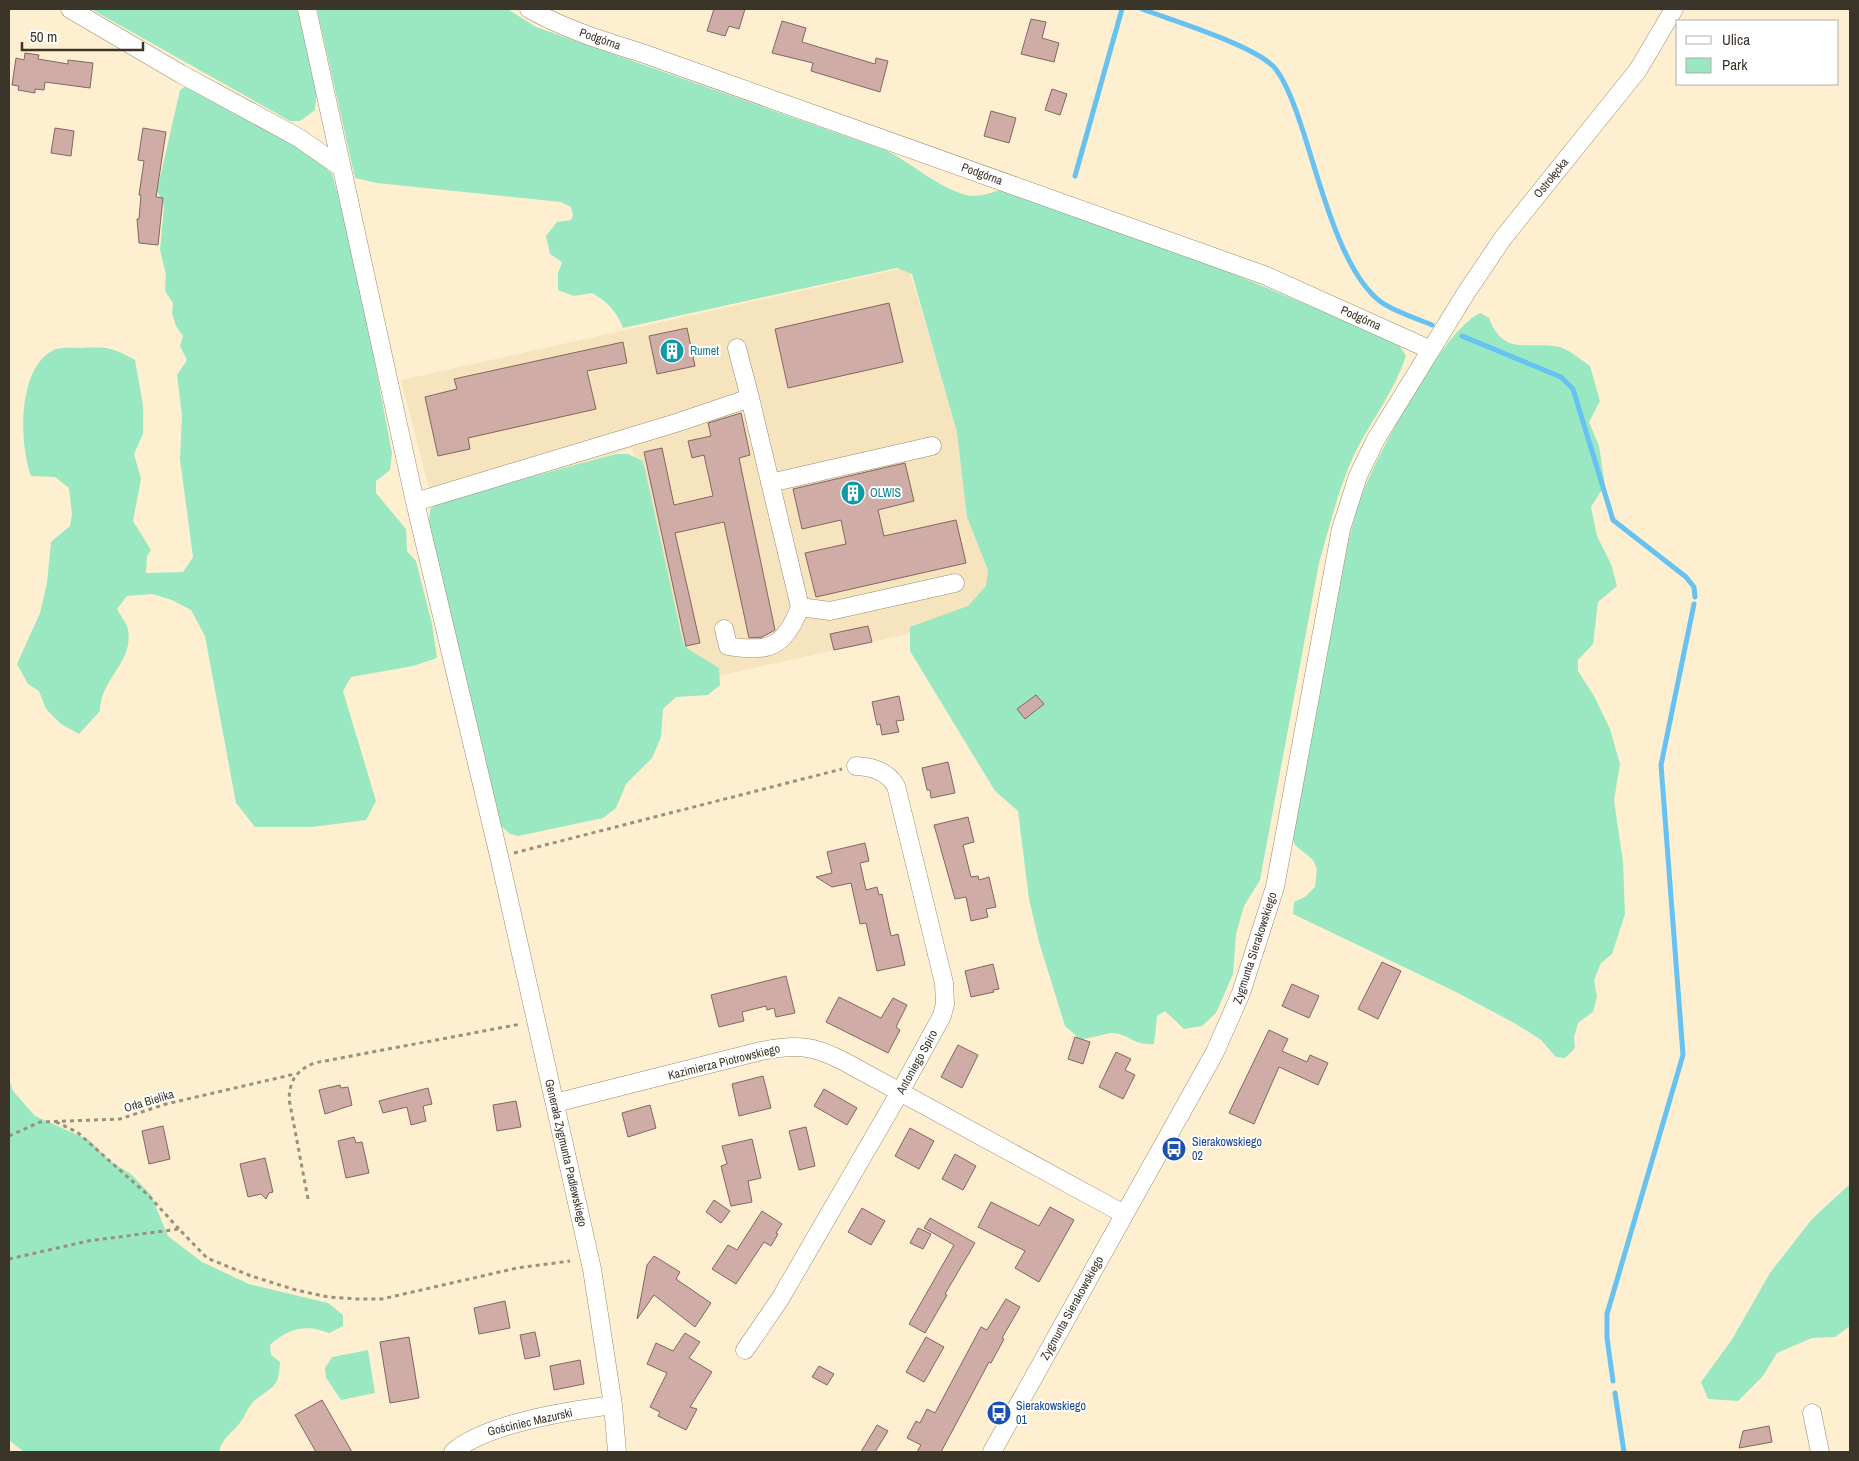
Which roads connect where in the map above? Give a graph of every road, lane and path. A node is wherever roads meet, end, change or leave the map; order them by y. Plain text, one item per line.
1 (70, 9) edge
2 (307, 9) edge
3 (529, 9) edge
4 (1674, 9) edge
5 (342, 168) junction
6 (737, 348) dead end
7 (1432, 350) junction
8 (750, 398) junction
9 (932, 446) dead end
10 (770, 483) junction
11 (415, 502) junction
12 (955, 583) dead end
13 (800, 607) junction
14 (724, 629) dead end
15 (856, 766) joint
16 (499, 856) junction
17 (537, 1021) junction
18 (296, 1074) junction
19 (900, 1092) junction
20 (556, 1104) junction
21 (55, 1121) junction
22 (9, 1136) edge
23 (308, 1199) dead end
24 (1124, 1214) junction
25 (179, 1229) junction
26 (9, 1259) edge
27 (570, 1261) dead end
28 (745, 1350) dead end
29 (612, 1405) junction
30 (1812, 1413) dead end
31 (453, 1452) edge
32 (617, 1452) edge
33 (992, 1452) edge
34 (1820, 1452) edge

1 - 5 street
2 - 5 street, Generała Zygmunta Padlewskiego
3 - 7 street, Podgórna
4 - 7 street, Ostrołęcka
5 - 11 street, Generała Zygmunta Padlewskiego
6 - 8 street
7 - 24 street, Zygmunta Sierakowskiego
8 - 10 street
8 - 11 street
9 - 10 street
10 - 13 street
11 - 16 street, Generała Zygmunta Padlewskiego
12 - 13 street
13 - 14 street
15 - 16 path
15 - 19 street, Antoniego Spiro
16 - 17 street, Generała Zygmunta Padlewskiego
17 - 18 path, Orła Bielika
17 - 20 street, Generała Zygmunta Padlewskiego
18 - 21 path, Orła Bielika
18 - 23 path
19 - 20 street, Kazimierza Piotrowskiego
19 - 24 street, Kazimierza Piotrowskiego
19 - 28 street, Antoniego Spiro
20 - 29 street, Generała Zygmunta Padlewskiego
21 - 22 path, Orła Bielika
21 - 25 path
24 - 33 street, Zygmunta Sierakowskiego
25 - 26 path
25 - 27 path
29 - 31 street, Gościniec Mazurski
29 - 32 street, Generała Zygmunta Padlewskiego
30 - 34 street

